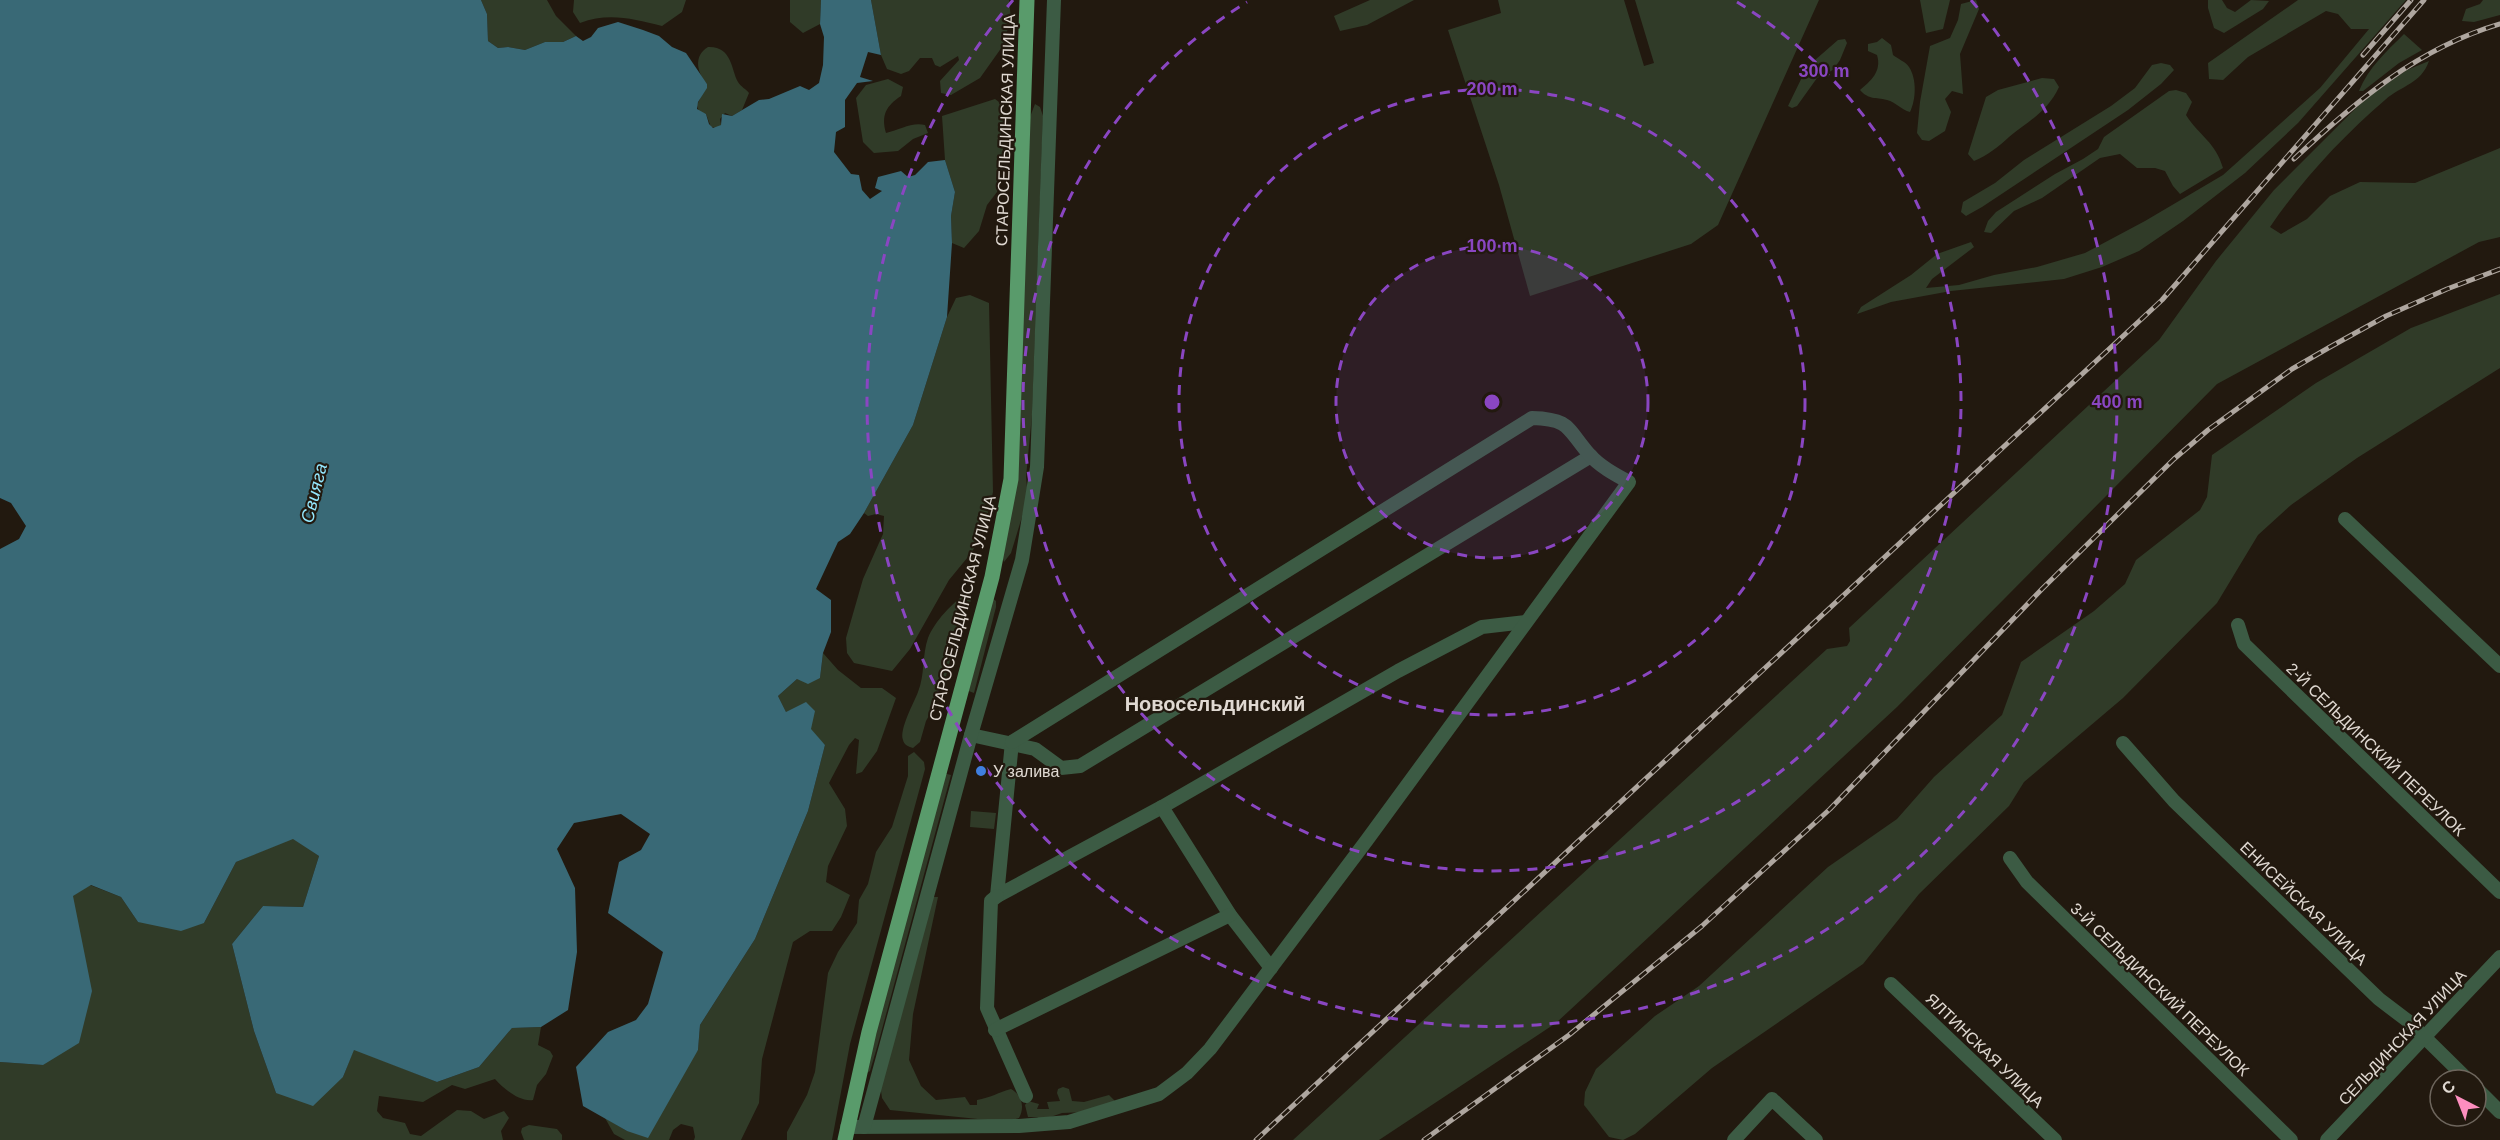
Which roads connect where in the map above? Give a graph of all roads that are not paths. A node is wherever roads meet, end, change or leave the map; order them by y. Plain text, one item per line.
1 (1027, 0) edge
2 (1054, 0) edge
3 (1591, 456) junction
4 (2345, 519) dead end
5 (992, 577) junction
6 (1015, 583) junction
7 (1526, 622) junction
8 (2238, 625) dead end
9 (2500, 666) edge
10 (971, 735) junction
11 (1012, 742) junction
12 (2123, 743) dead end
13 (1162, 807) junction
14 (2010, 858) dead end
15 (2500, 892) edge
16 (997, 896) junction
17 (1230, 915) junction
18 (2500, 957) edge
19 (1271, 968) junction
20 (1891, 984) dead end
21 (995, 1030) junction
22 (2425, 1037) junction
23 (2456, 1068) edge
24 (1026, 1096) dead end
25 (2488, 1100) edge
26 (2500, 1112) edge
27 (864, 1126) junction
28 (846, 1133) edge
29 (1734, 1140) edge
30 (1816, 1140) edge
31 (2055, 1140) edge
32 (2291, 1140) edge
33 (2327, 1140) edge

1 - 5 main road, СТАРОСЕЛЬДИНСКАЯ УЛИЦА
2 - 6 street
3 - 7 street
3 - 11 street
3 - 11 street
4 - 9 street
5 - 6 street
5 - 28 main road, СТАРОСЕЛЬДИНСКАЯ УЛИЦА
6 - 10 street
7 - 13 street
7 - 19 street
8 - 15 street, 2-Й СЕЛЬДИНСКИЙ ПЕРЕУЛОК
10 - 11 street
10 - 27 street
11 - 16 street
12 - 22 street, ЕНИСЕЙСКАЯ УЛИЦА
13 - 16 street
13 - 17 street
14 - 32 street, 3-Й СЕЛЬДИНСКИЙ ПЕРЕУЛОК
16 - 21 street
17 - 19 street
17 - 21 street
18 - 22 street, СЕЛЬДИНСКАЯ УЛИЦА
19 - 27 street
20 - 31 street, ЯЛТИНСКАЯ УЛИЦА
21 - 24 street
22 - 23 street, ЕНИСЕЙСКАЯ УЛИЦА
22 - 33 street, СЕЛЬДИНСКАЯ УЛИЦА
25 - 26 street
27 - 28 street
29 - 30 street

